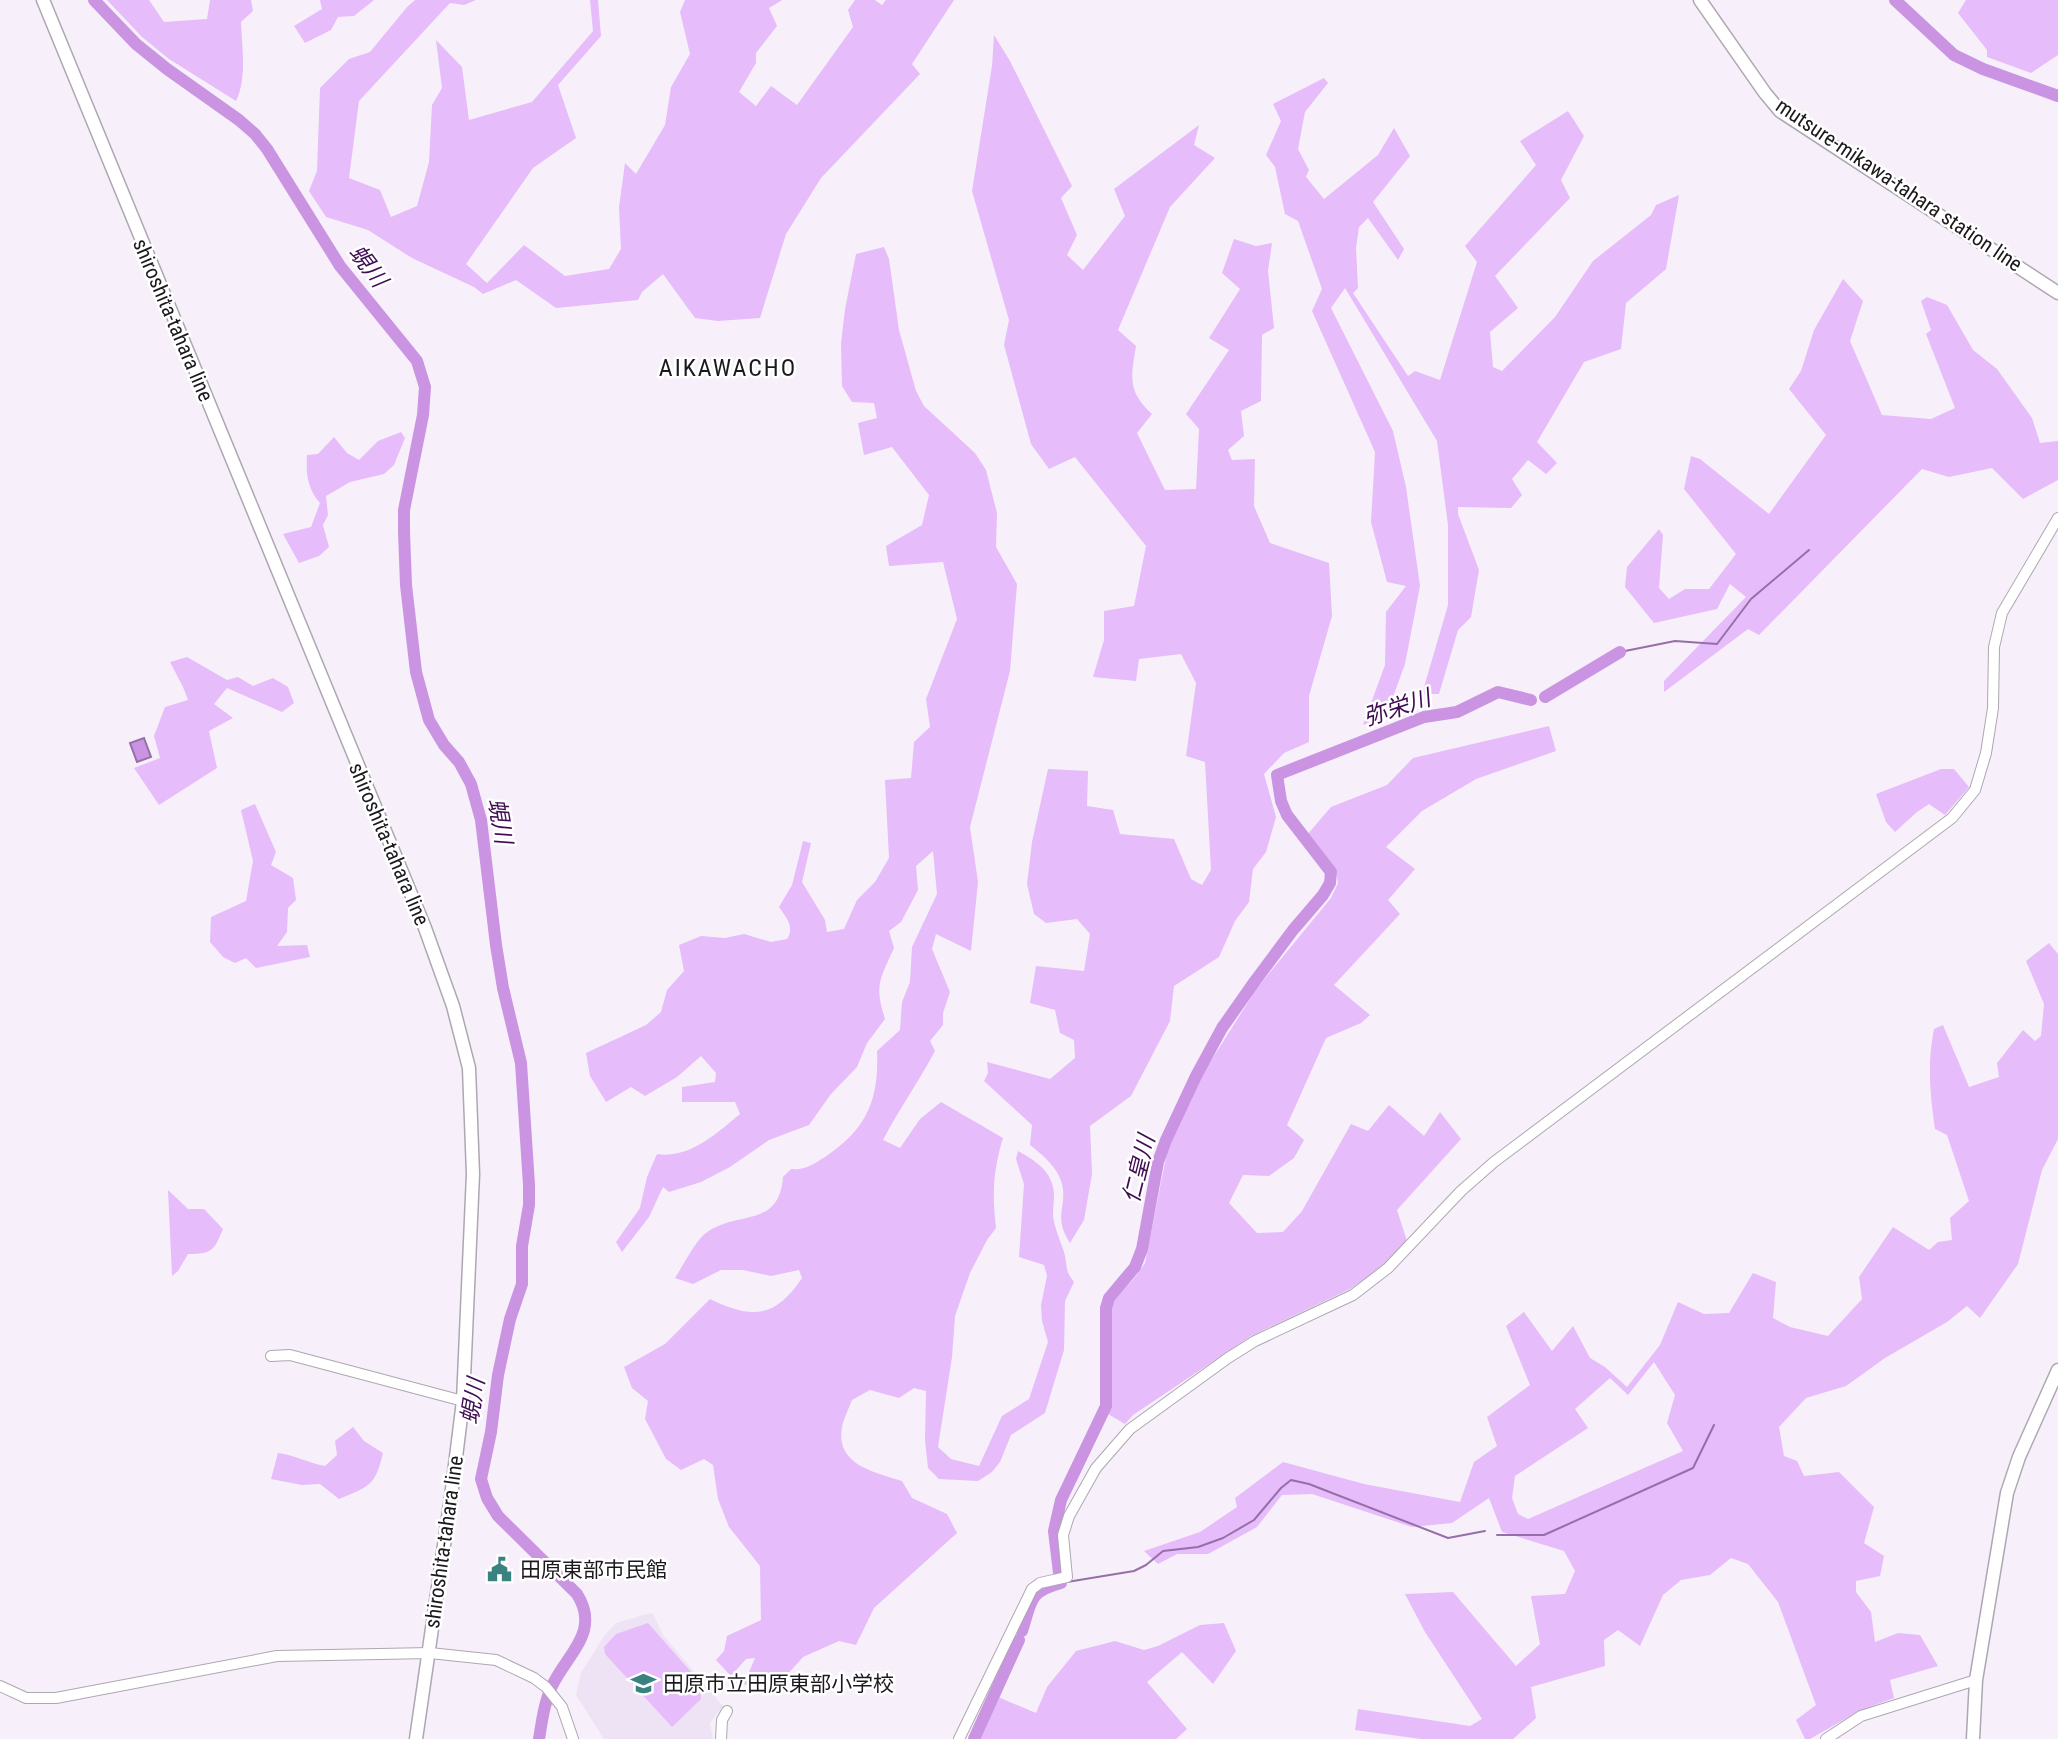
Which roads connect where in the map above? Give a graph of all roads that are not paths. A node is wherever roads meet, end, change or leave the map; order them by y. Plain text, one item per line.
1 (43, 0) edge
2 (1700, 0) edge
3 (2058, 293) edge
4 (2058, 518) edge
5 (271, 1356) dead end
6 (2058, 1370) edge
7 (463, 1401) junction
8 (430, 1653) junction
9 (1976, 1680) junction
10 (0, 1686) edge
11 (727, 1711) dead end
12 (416, 1739) edge
13 (573, 1739) edge
14 (721, 1739) edge
15 (959, 1739) edge
16 (1826, 1739) edge
17 (1973, 1739) edge

1 - 7 main road, shiroshita-tahara line
2 - 3 main road, mutsure-mikawa-tahara station line
4 - 15 street
5 - 7 street
6 - 9 main road
7 - 8 main road, shiroshita-tahara line
8 - 10 street
8 - 12 main road, shiroshita-tahara line
8 - 13 street
9 - 16 street
9 - 17 main road
11 - 14 street

